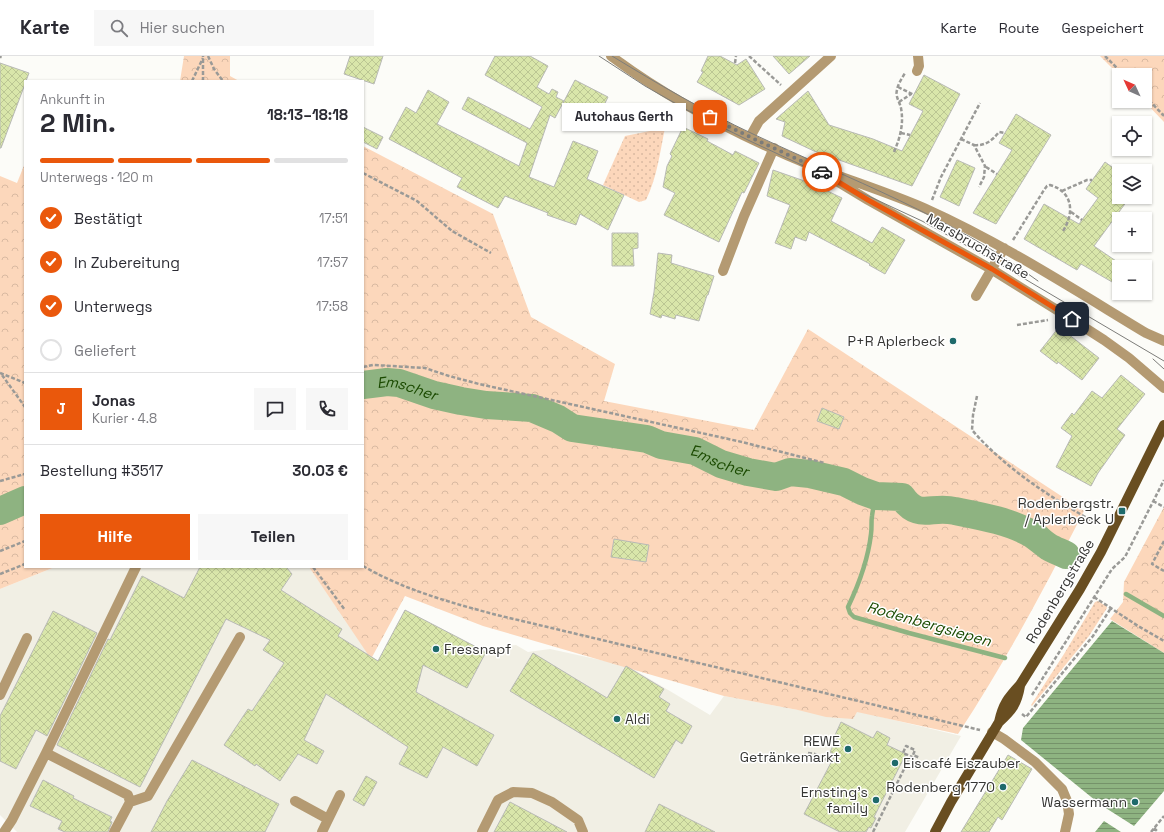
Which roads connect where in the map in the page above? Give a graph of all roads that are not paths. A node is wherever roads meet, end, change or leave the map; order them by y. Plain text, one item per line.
1 (611, 56) edge
2 (831, 56) edge
3 (918, 56) edge
4 (912, 70) road end
5 (750, 137) junction
6 (774, 148) junction
7 (810, 165) junction
8 (1005, 249) junction
9 (992, 269) junction
10 (723, 271) dead end
11 (976, 296) dead end
12 (1164, 341) edge
13 (1164, 388) edge
14 (1164, 425) edge
15 (136, 568) edge
16 (240, 637) dead end
17 (27, 638) dead end
18 (0, 694) edge
19 (992, 732) junction
20 (46, 752) junction
21 (340, 795) dead end
22 (295, 801) dead end
23 (130, 802) junction
24 (328, 819) junction
25 (0, 828) edge
26 (4, 832) edge
27 (114, 832) edge
28 (322, 832) edge
29 (482, 832) edge
30 (583, 832) edge
31 (935, 832) edge
32 (1065, 832) edge

1 - 5 street, Marsbruchstraße
2 - 5 street
3 - 4 street
5 - 6 street, Marsbruchstraße
6 - 7 street, Marsbruchstraße
6 - 10 street
7 - 8 street, Marsbruchstraße
7 - 9 street, Marsbruchstraße
8 - 9 street
8 - 12 street, Marsbruchstraße
9 - 11 street
9 - 13 street, Marsbruchstraße
14 - 19 main road, Rodenbergstraße
15 - 20 street
16 - 23 street
17 - 18 street
19 - 31 main road, Rodenbergstraße
19 - 32 street
20 - 23 street
20 - 26 street
21 - 24 street
22 - 24 street
23 - 27 street
24 - 28 street
25 - 26 street
29 - 30 street

